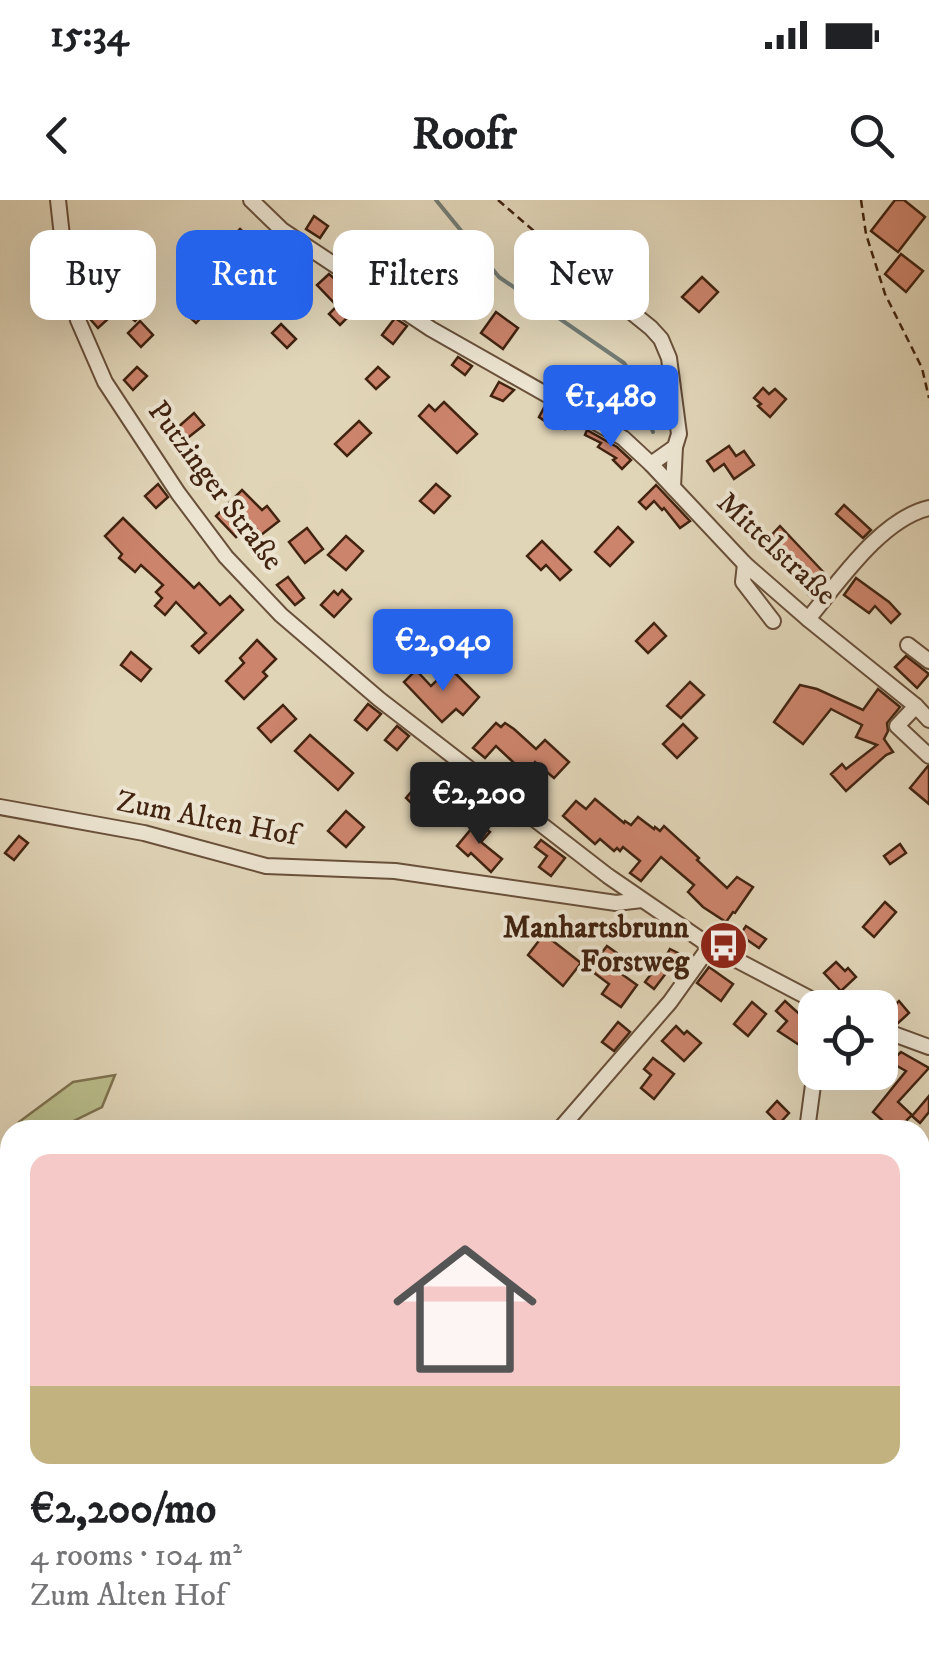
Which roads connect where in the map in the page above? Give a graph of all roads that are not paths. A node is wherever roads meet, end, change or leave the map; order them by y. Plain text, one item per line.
1 (58, 200) edge
2 (250, 200) edge
3 (641, 320) edge
4 (675, 448) junction
5 (651, 464) junction
6 (673, 487) junction
7 (929, 508) edge
8 (745, 564) junction
9 (808, 619) junction
10 (773, 621) dead end
11 (908, 645) dead end
12 (929, 661) edge
13 (925, 713) edge
14 (929, 756) edge
15 (0, 807) edge
16 (642, 900) junction
17 (710, 946) junction
18 (798, 992) edge
19 (898, 1035) edge
20 (929, 1048) edge
21 (812, 1090) edge
22 (568, 1120) edge
23 (808, 1120) edge

1 - 16 street, Putzinger Straße
2 - 5 street, Mittelstraße
3 - 4 street
4 - 5 street
4 - 6 street
5 - 6 street, Mittelstraße
6 - 8 street, Mittelstraße
7 - 9 street
8 - 9 street, Mittelstraße
8 - 10 street
9 - 13 street, Mittelstraße
11 - 12 street
13 - 14 street, Mittelstraße
15 - 16 street, Zum Alten Hof
16 - 17 street, Putzinger Straße
17 - 18 street, Putzinger Straße
17 - 22 street
19 - 20 street
21 - 23 street

